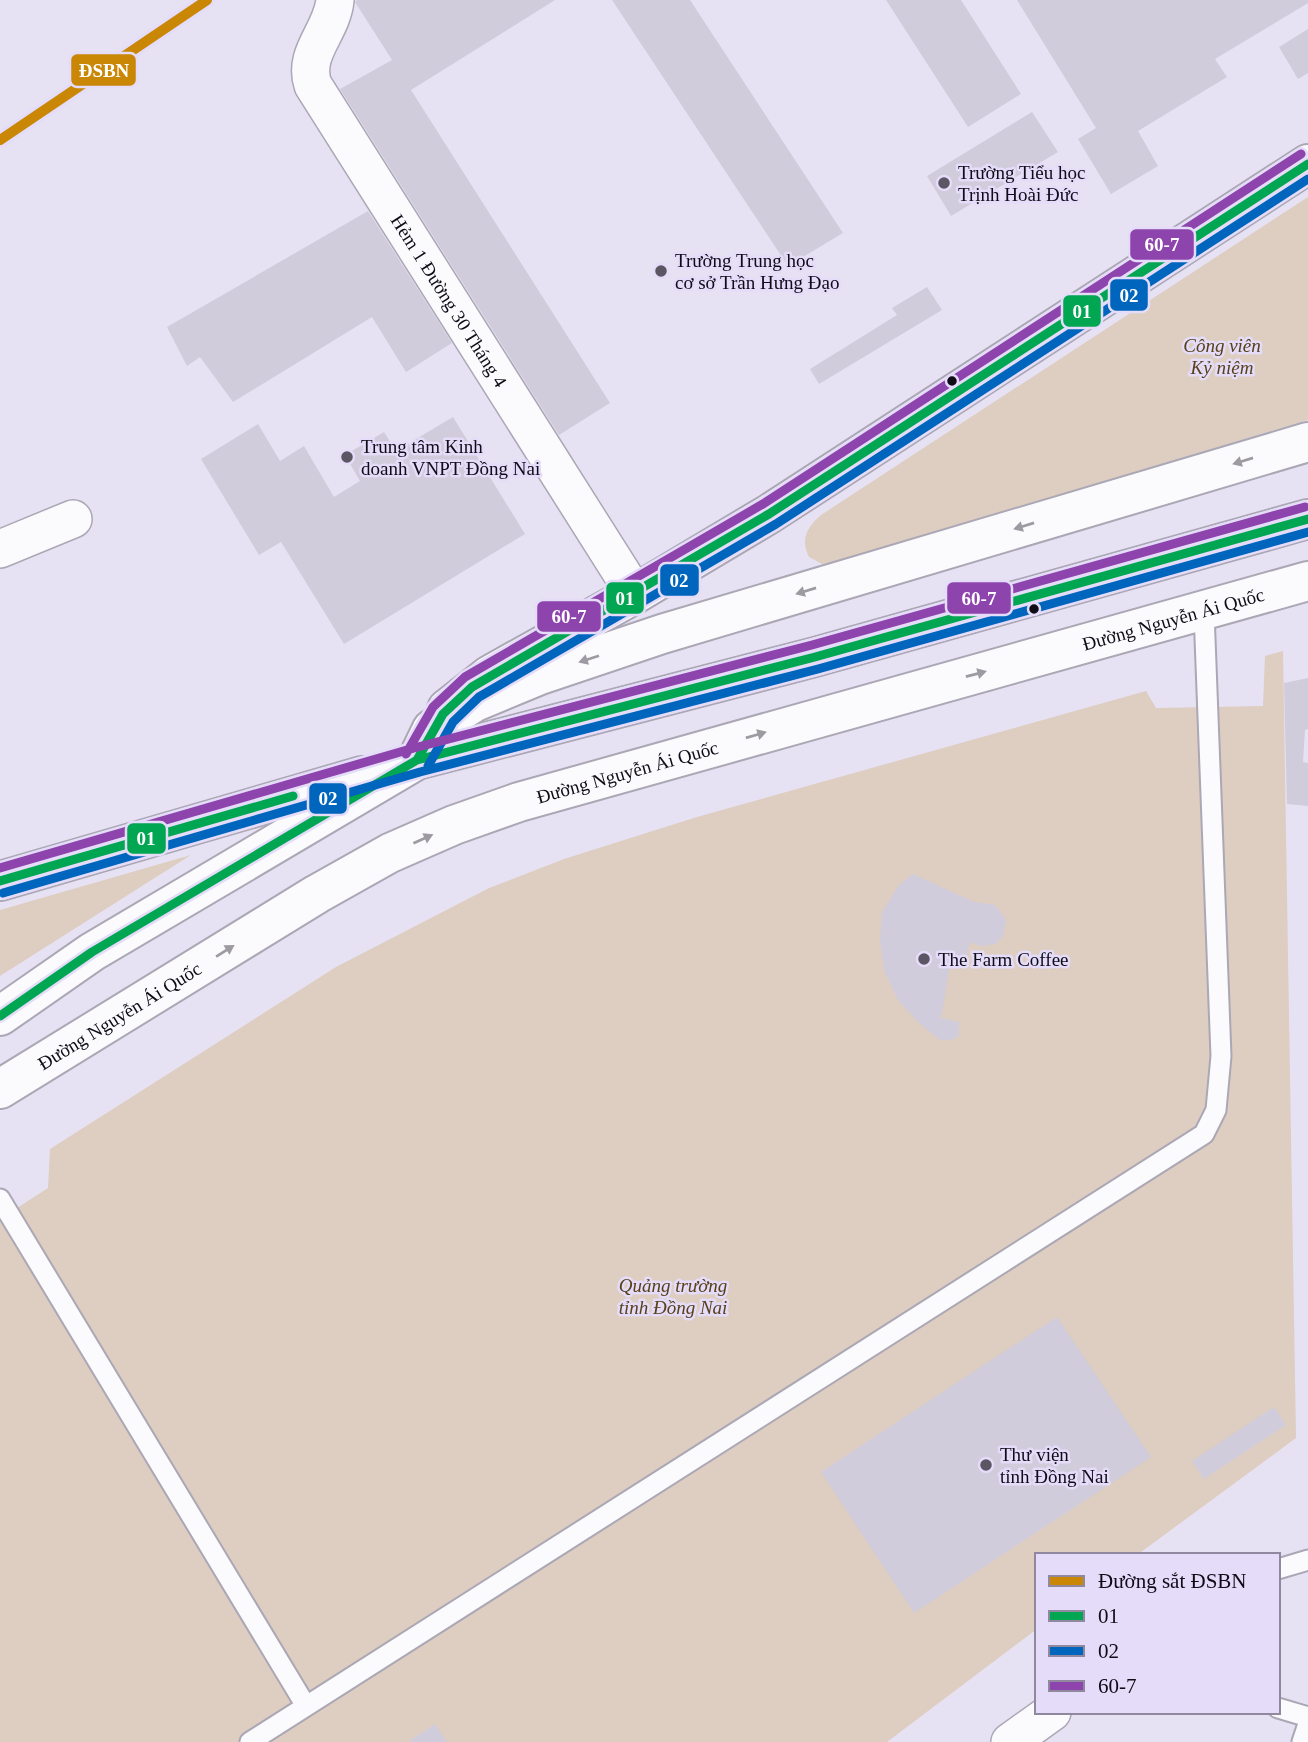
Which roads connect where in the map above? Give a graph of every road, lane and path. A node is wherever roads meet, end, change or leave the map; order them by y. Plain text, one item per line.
1 (335, 0) edge
2 (1308, 164) edge
3 (1308, 442) edge
4 (74, 519) dead end
5 (1308, 519) edge
6 (0, 549) edge
7 (1308, 581) edge
8 (635, 594) junction
9 (1204, 612) junction
10 (662, 634) junction
11 (425, 744) junction
12 (0, 881) edge
13 (0, 1016) edge
14 (0, 1090) edge
15 (0, 1199) edge
16 (1308, 1560) edge
17 (1280, 1568) edge
18 (306, 1706) junction
19 (1280, 1710) edge
20 (1049, 1714) edge
21 (1308, 1717) edge
22 (1308, 1724) edge
23 (250, 1742) edge
24 (1010, 1742) edge
25 (1302, 1742) edge

1 - 8 street, Hẻm 1 Đường 30 Tháng 4
2 - 8 main road
3 -> 10 main road
4 - 6 street
5 - 11 main road
7 - 9 main road, Đường Nguyễn Ái Quốc
8 - 10 main road
8 - 11 main road
14 -> 9 main road, Đường Nguyễn Ái Quốc
9 - 18 lane
10 -> 11 main road
11 - 12 main road
11 - 13 main road
15 - 18 lane
16 - 17 lane
18 - 23 lane
19 - 21 lane
20 - 24 street
22 - 25 lane

